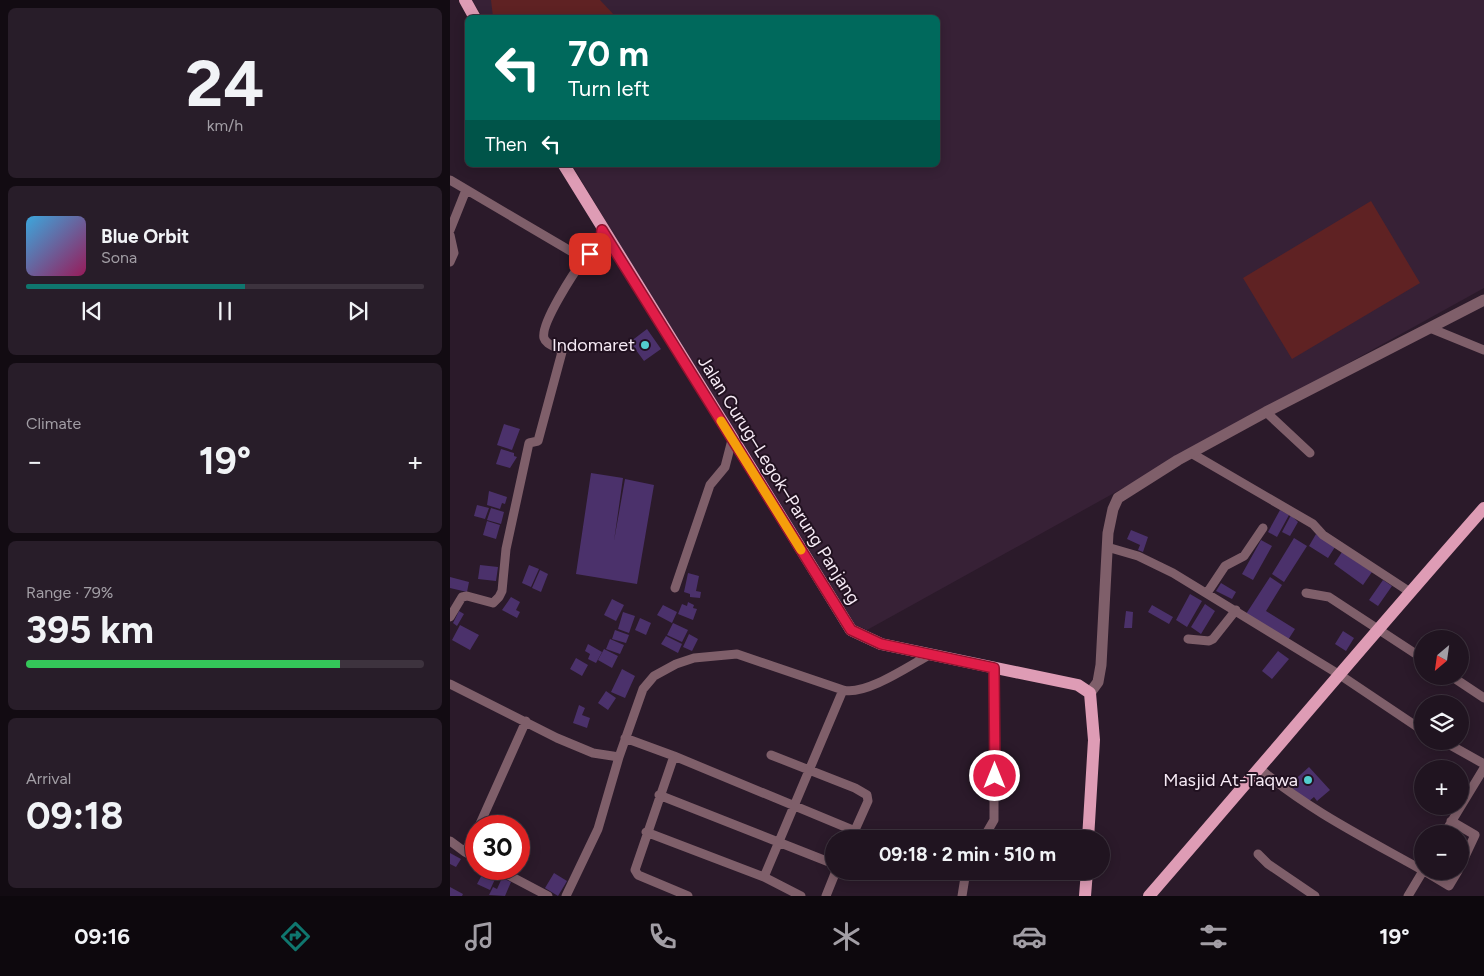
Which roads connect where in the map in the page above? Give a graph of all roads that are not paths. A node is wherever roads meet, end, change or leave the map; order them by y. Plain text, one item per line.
1 (465, 0) edge
2 (473, 15) edge
3 (565, 167) edge
4 (450, 180) edge
5 (466, 190) junction
6 (450, 230) edge
7 (602, 230) junction
8 (450, 235) edge
9 (584, 258) junction
10 (450, 262) edge
11 (1484, 300) edge
12 (1430, 328) junction
13 (1484, 350) edge
14 (1266, 412) junction
15 (732, 440) junction
16 (1191, 453) junction
17 (1310, 453) dead end
18 (1484, 508) edge
19 (1263, 528) dead end
20 (1107, 547) junction
21 (675, 588) dead end
22 (1410, 592) junction
23 (1207, 593) junction
24 (1306, 593) dead end
25 (1236, 610) junction
26 (450, 617) edge
27 (1379, 629) junction
28 (1188, 638) dead end
29 (1414, 653) edge
30 (929, 655) junction
31 (994, 668) junction
32 (1340, 675) junction
33 (450, 684) edge
34 (1464, 685) edge
35 (843, 690) junction
36 (1090, 693) junction
37 (1484, 698) edge
38 (526, 721) junction
39 (1414, 725) edge
40 (625, 738) junction
41 (1458, 750) edge
42 (771, 755) dead end
43 (674, 756) junction
44 (619, 757) junction
45 (1484, 766) edge
46 (1259, 768) junction
47 (809, 769) junction
48 (659, 795) junction
49 (794, 806) junction
50 (484, 815) edge
51 (1451, 821) junction
52 (1449, 825) edge
53 (1458, 825) edge
54 (843, 830) edge
55 (855, 830) edge
56 (988, 830) edge
57 (1089, 830) edge
58 (646, 832) junction
59 (1469, 832) edge
60 (450, 840) edge
61 (778, 841) junction
62 (1469, 848) edge
63 (465, 852) edge
64 (1258, 854) dead end
65 (825, 860) edge
66 (1414, 866) edge
67 (764, 877) junction
68 (518, 880) edge
69 (832, 880) edge
70 (965, 880) edge
71 (1087, 880) edge
72 (1418, 880) edge
73 (1438, 880) edge
74 (1452, 880) edge
75 (783, 892) edge
76 (548, 896) edge
77 (566, 896) edge
78 (688, 896) edge
79 (801, 896) edge
80 (826, 896) edge
81 (962, 896) edge
82 (1086, 896) edge
83 (1149, 896) edge
84 (1315, 896) edge
85 (1408, 896) edge

1 - 2 main road
3 - 7 main road, Jalan Curug–Legok–Parung Panjang
4 - 5 street
5 - 6 street
5 - 9 street
7 - 9 street
7 - 15 main road, Jalan Curug–Legok–Parung Panjang
8 - 10 street
9 - 26 street
11 - 12 street
12 - 13 street
12 - 14 street
14 - 16 street
14 - 17 street
15 - 21 street
15 - 30 main road, Jalan Curug–Legok–Parung Panjang
16 - 20 street
16 - 22 street
18 - 22 main road
19 - 23 street
20 - 23 street
20 - 36 street
22 - 27 main road
23 - 25 street
24 - 27 street
25 - 28 street
25 - 32 street
27 - 29 street
27 - 32 main road
30 - 31 main road, Jalan Curug–Legok–Parung Panjang
30 - 35 street
31 - 36 main road, Jalan Curug–Legok–Parung Panjang
31 - 56 street
32 - 39 street
32 - 46 main road
33 - 38 street
34 - 37 street
35 - 40 street
35 - 47 street
36 - 57 main road
38 - 44 street
38 - 50 street
40 - 43 street
40 - 44 street
41 - 45 street
42 - 47 street
43 - 48 street
43 - 49 street
44 - 77 street
45 - 51 street
46 - 66 street
46 - 83 main road
47 - 49 street
47 - 55 street
48 - 58 street
48 - 61 street
49 - 54 street
49 - 61 street
51 - 52 street
51 - 53 street
58 - 67 street
58 - 78 street
59 - 62 street
60 - 63 street
61 - 65 street
61 - 67 street
64 - 84 street
67 - 75 street
68 - 76 street
69 - 80 street
70 - 81 street
71 - 82 main road
72 - 85 street
73 - 74 street
75 - 79 street

